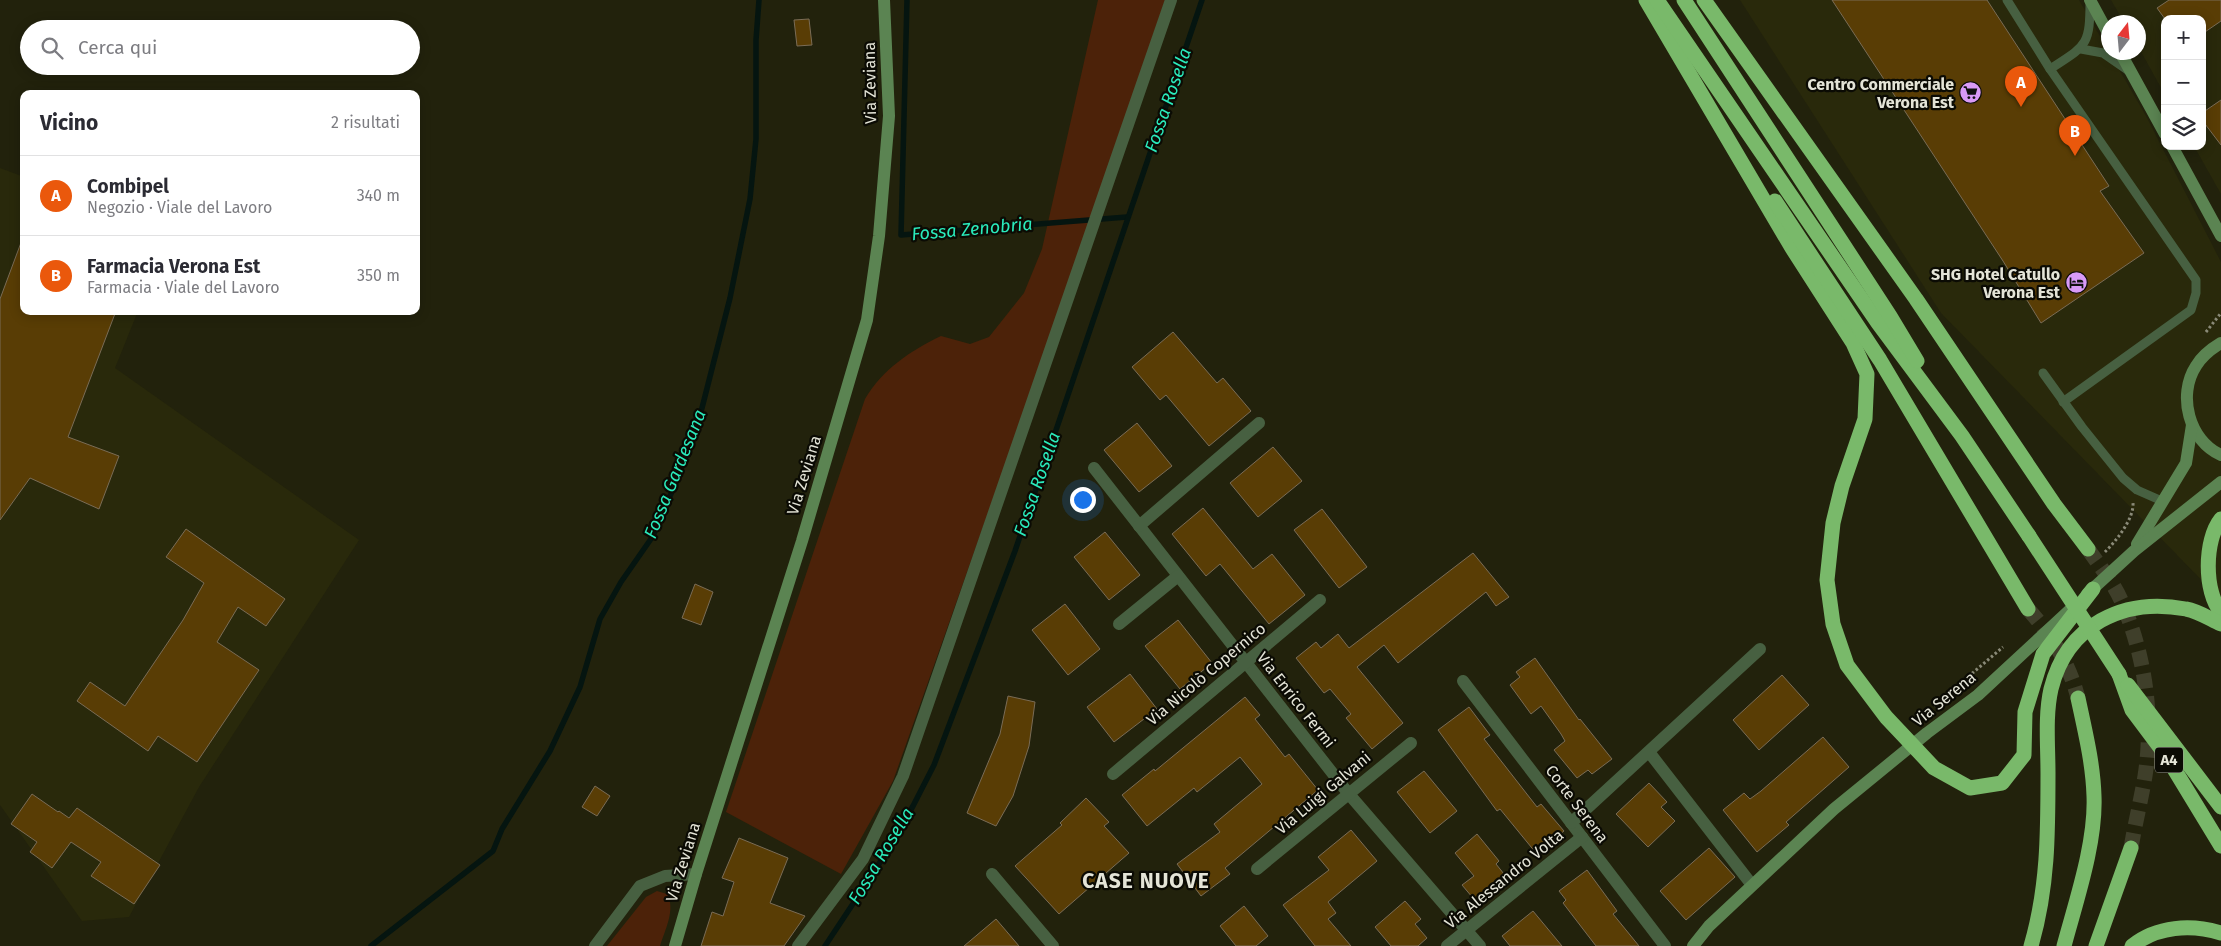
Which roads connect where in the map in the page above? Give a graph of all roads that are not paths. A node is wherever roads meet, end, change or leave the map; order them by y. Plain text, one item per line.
1 (884, 0) edge
2 (1172, 0) edge
3 (1646, 0) edge
4 (1657, 0) edge
5 (1684, 0) edge
6 (1704, 0) edge
7 (2007, 0) edge
8 (2090, 0) edge
9 (2101, 20) edge
10 (2081, 49) junction
11 (2124, 60) edge
12 (2050, 69) junction
13 (2130, 72) junction
14 (2161, 127) edge
15 (2174, 150) edge
16 (2221, 236) edge
17 (2221, 335) edge
18 (2221, 343) edge
19 (2208, 351) junction
20 (2043, 373) dead end
21 (2063, 402) junction
22 (1259, 423) dead end
23 (2192, 426) junction
24 (1962, 436) junction
25 (2221, 455) edge
26 (1094, 468) dead end
27 (2221, 482) edge
28 (2162, 501) junction
29 (2221, 519) edge
30 (1139, 526) junction
31 (2088, 549) tunnel mouth
32 (2134, 551) junction
33 (1178, 576) junction
34 (2093, 589) junction
35 (1320, 600) dead end
36 (2028, 609) tunnel mouth
37 (2221, 612) edge
38 (1119, 624) dead end
39 (2221, 624) edge
40 (1760, 649) dead end
41 (1246, 662) junction
42 (2119, 674) junction
43 (1463, 681) dead end
44 (2078, 698) tunnel mouth
45 (1411, 743) dead end
46 (1912, 745) junction
47 (1649, 752) junction
48 (1113, 774) dead end
49 (1348, 793) junction
50 (2221, 807) edge
51 (1571, 823) junction
52 (1582, 837) junction
53 (2221, 846) edge
54 (2131, 848) tunnel mouth
55 (1257, 869) dead end
56 (696, 874) junction
57 (992, 874) dead end
58 (1752, 885) junction
59 (1465, 930) junction
60 (2221, 933) edge
61 (595, 946) edge
62 (675, 946) edge
63 (798, 946) edge
64 (1053, 946) edge
65 (1446, 946) edge
66 (1480, 946) edge
67 (1665, 946) edge
68 (1693, 946) edge
69 (2031, 946) edge
70 (2064, 946) edge
71 (2096, 946) edge
72 (2132, 946) edge

1 - 56 street, Via Zeviana
2 - 63 street
3 - 36 highway
3 - 46 highway
4 - 24 highway
5 - 24 highway
6 - 31 highway
7 - 12 lane
8 - 9 street
8 - 10 lane
10 - 12 lane
10 - 13 lane
11 - 13 street
12 - 21 lane
13 - 14 street
15 - 16 street
17 - 19 street
18 - 19 street
19 - 23 street
20 - 21 lane
21 - 28 lane
22 - 30 street
23 - 25 street
23 - 28 street
24 - 42 highway, A4, bridge
26 - 30 street, Via Enrico Fermi
27 - 32 street, Via Serena
28 - 32 street
29 - 37 highway
30 - 33 street, Via Enrico Fermi
32 - 34 street, Via Serena
33 - 38 street
33 - 41 street, Via Enrico Fermi
34 - 46 street, Via Serena
34 - 46 highway
35 - 41 street, Via Nicolò Copernico
39 - 69 highway
40 - 47 street
41 - 48 street, Via Nicolò Copernico
41 - 49 street, Via Enrico Fermi
42 - 50 highway, A4
42 - 53 highway, A4
43 - 51 street, Corte Serena
44 - 70 highway
45 - 49 street, Via Luigi Galvani
46 - 58 street, Via Serena
47 - 51 street
47 - 58 street
49 - 55 street, Via Luigi Galvani
49 - 59 street, Via Enrico Fermi
51 - 52 street, Corte Serena
52 - 59 street, Via Alessandro Volta
52 - 67 street, Corte Serena
54 - 71 highway
56 - 61 street
56 - 62 street, Via Zeviana
57 - 64 street
58 - 68 street, Via Serena
59 - 65 street, Via Alessandro Volta
59 - 66 street, Via Enrico Fermi
60 - 72 highway

